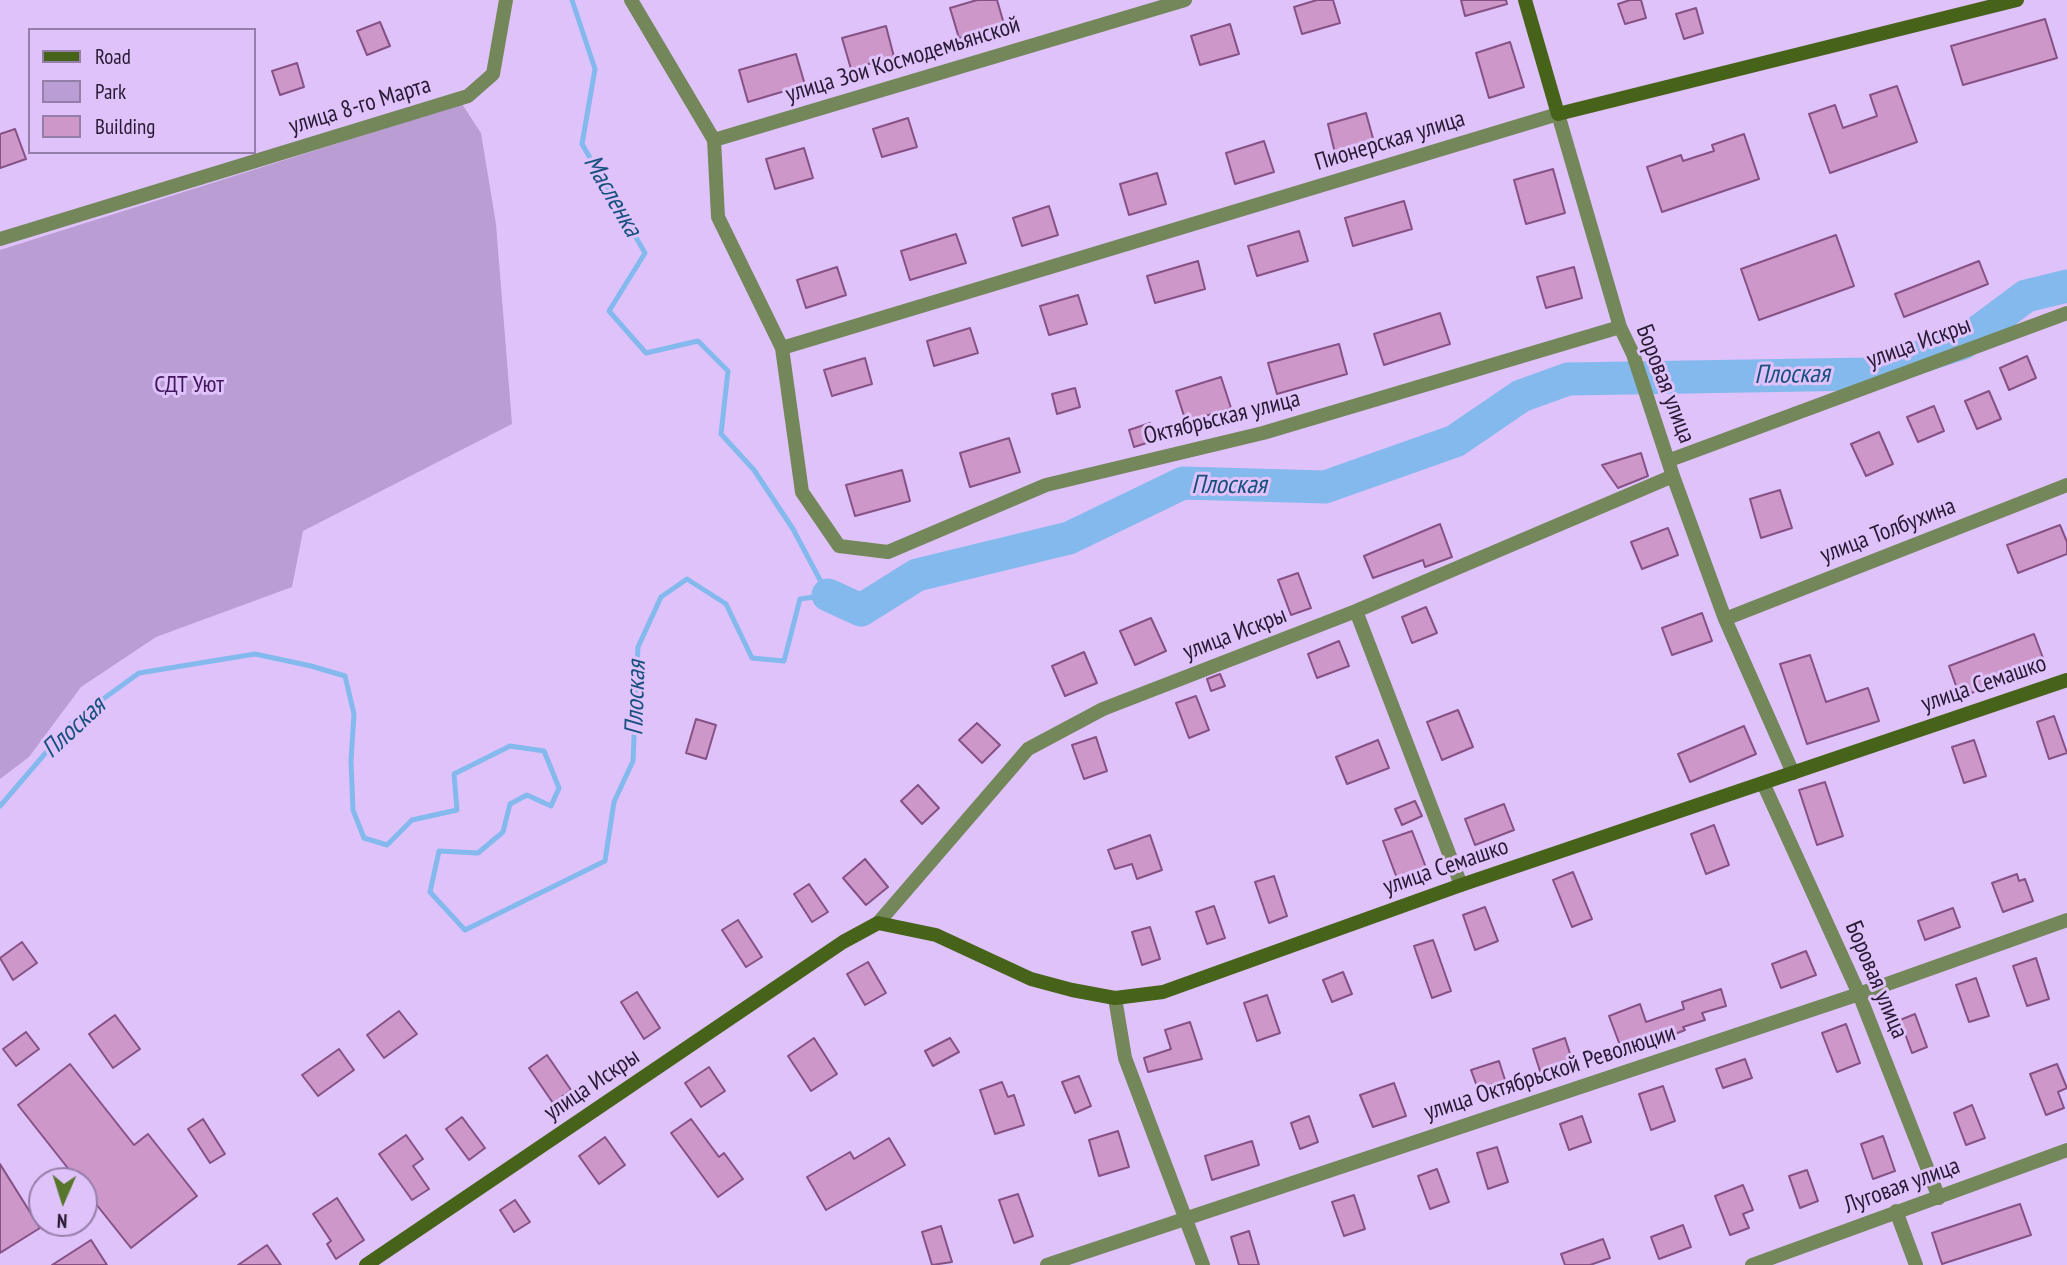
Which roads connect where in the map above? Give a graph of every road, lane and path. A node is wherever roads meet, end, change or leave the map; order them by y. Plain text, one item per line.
1 (506, 0) edge
2 (631, 0) edge
3 (1185, 0) edge
4 (1525, 0) edge
5 (2017, 0) edge
6 (1558, 114) junction
7 (714, 140) junction
8 (0, 239) edge
9 (2067, 313) edge
10 (1619, 327) junction
11 (782, 348) junction
12 (1670, 460) junction
13 (1673, 476) junction
14 (2067, 485) edge
15 (1356, 611) junction
16 (1725, 619) junction
17 (2067, 680) edge
18 (1793, 773) junction
19 (1763, 783) junction
20 (1461, 885) junction
21 (2067, 920) edge
22 (878, 923) junction
23 (1859, 994) junction
24 (1115, 998) junction
25 (2067, 1150) edge
26 (1939, 1198) junction
27 (1896, 1211) junction
28 (1186, 1218) junction
29 (366, 1265) edge
30 (1046, 1265) edge
31 (1203, 1265) edge
32 (1752, 1265) edge
33 (1916, 1265) edge

1 - 8 street, улица 8-го Марта
2 - 7 street
3 - 7 street, улица Зои Космодемьянской
4 - 6 main road, Боровая улица
5 - 6 main road, Пионерская улица
6 - 10 street, Боровая улица
6 - 11 street, Пионерская улица
7 - 11 street
9 - 12 street, улица Искры
10 - 11 street, Октябрьская улица
10 - 12 street, Боровая улица
12 - 13 street, Боровая улица
13 - 15 street, улица Искры
13 - 16 street, Боровая улица
14 - 16 street, улица Толбухина
15 - 20 street
15 - 22 street, улица Искры
16 - 18 street, Боровая улица
17 - 18 main road, улица Семашко
18 - 19 main road, улица Семашко
19 - 20 main road, улица Семашко
19 - 23 street, Боровая улица
20 - 24 main road, улица Семашко
21 - 23 street, улица Октябрьской Революции
22 - 24 main road, улица Семашко
22 - 29 main road, улица Искры
23 - 26 street, Боровая улица
23 - 28 street, улица Октябрьской Революции
24 - 28 street
25 - 26 street, Луговая улица
26 - 27 street, Луговая улица
27 - 32 street, Луговая улица
27 - 33 street
28 - 30 street, улица Октябрьской Революции
28 - 31 street

